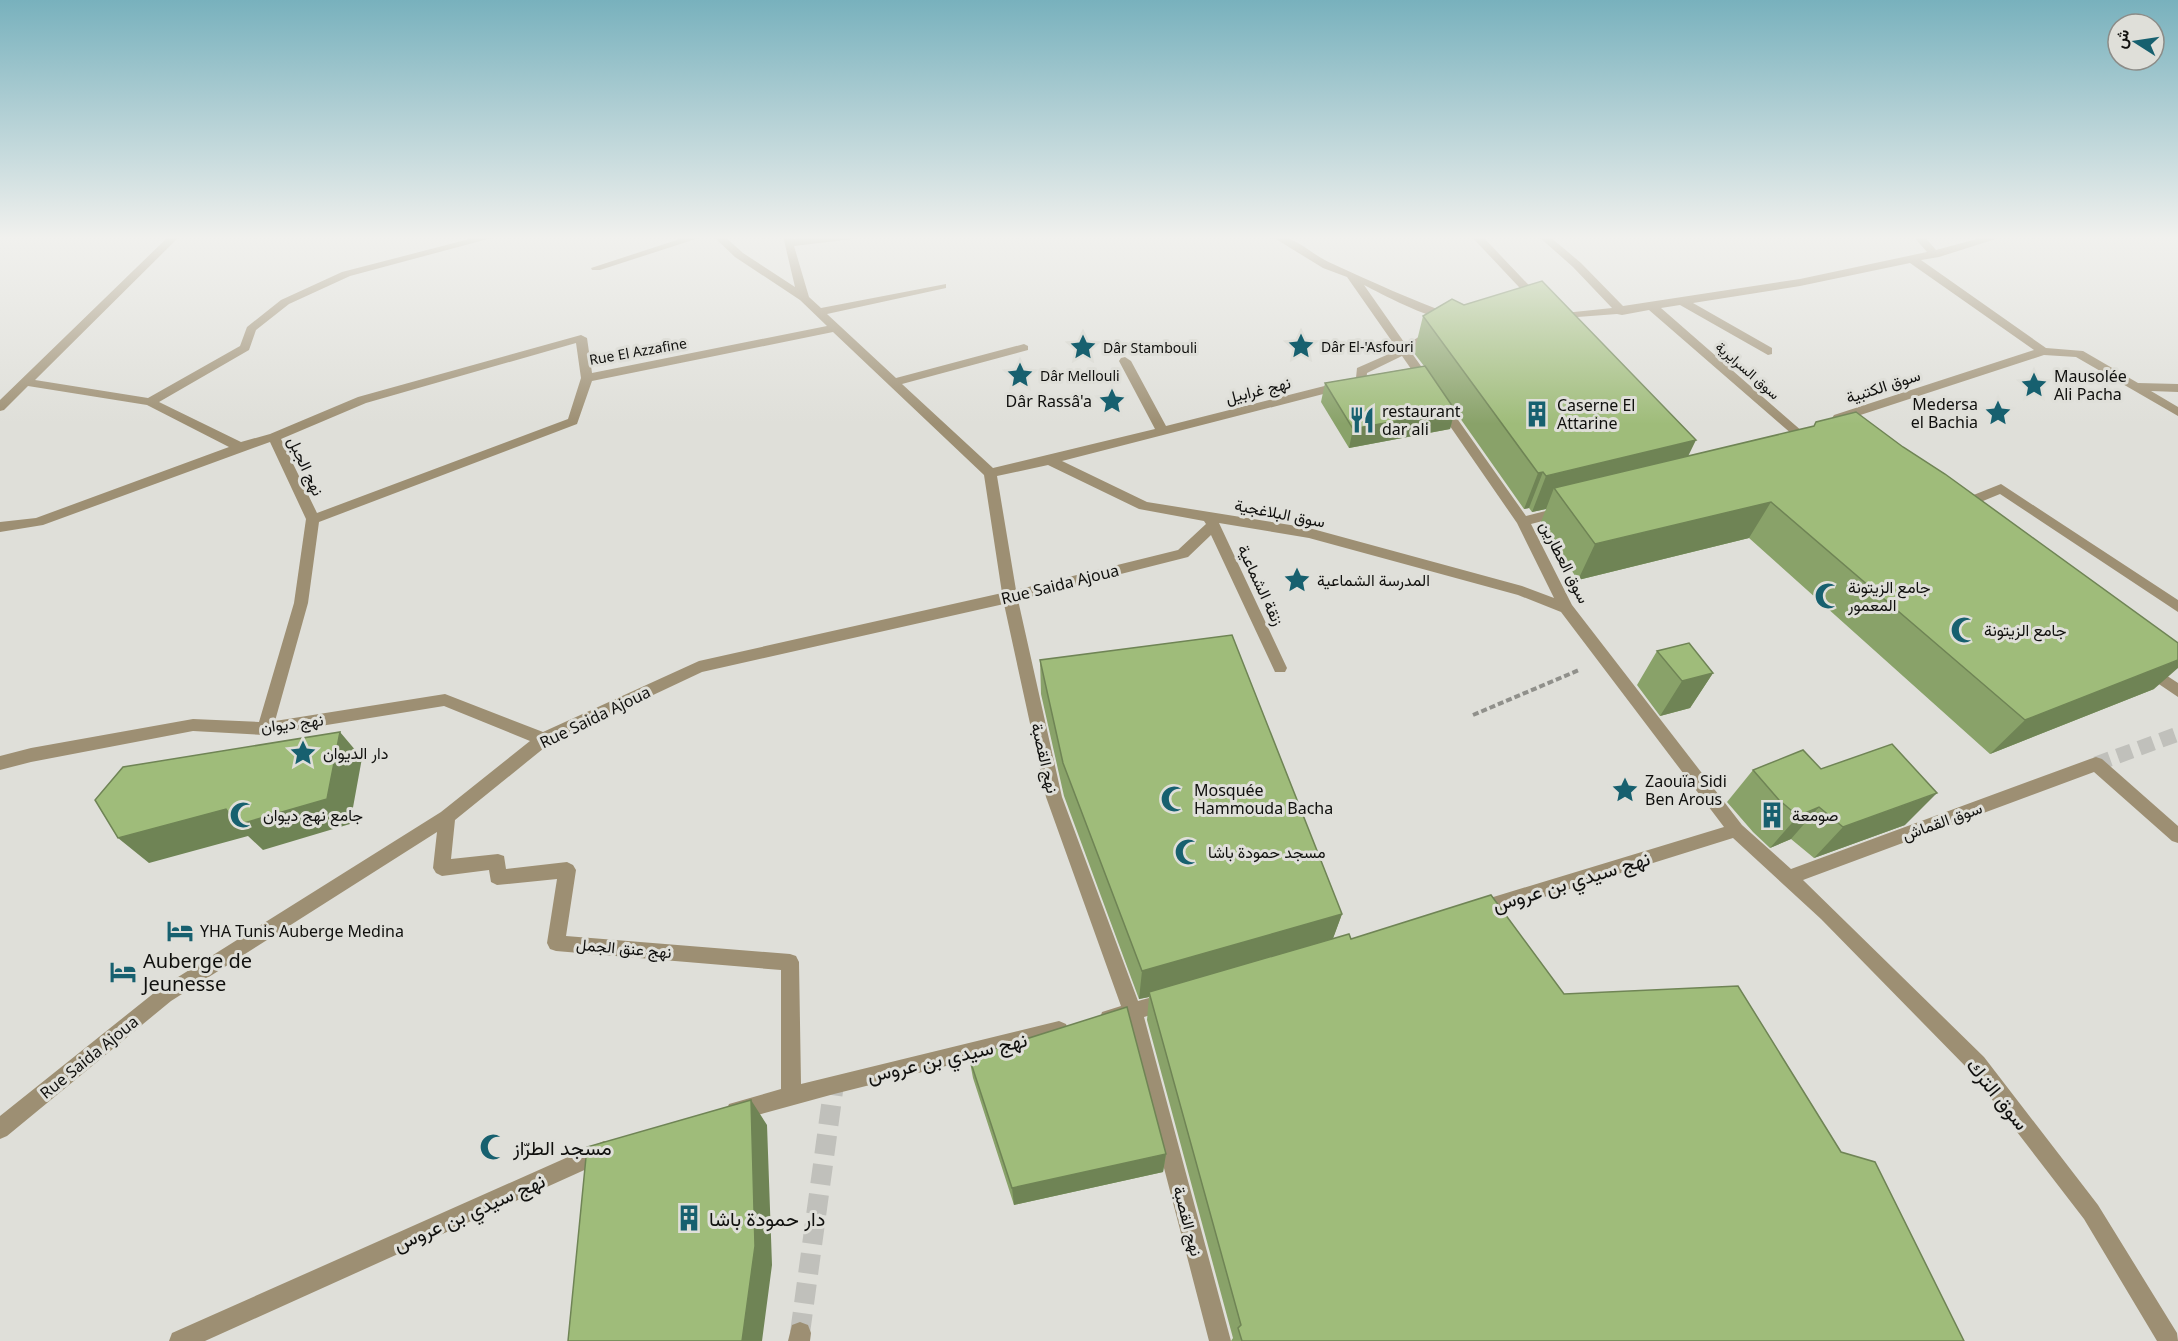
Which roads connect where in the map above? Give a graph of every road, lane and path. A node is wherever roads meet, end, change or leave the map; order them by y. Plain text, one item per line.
1 (804, 298) edge
2 (111, 299) edge
3 (292, 299) edge
4 (882, 299) edge
5 (1367, 299) edge
6 (1400, 299) edge
7 (1529, 299) edge
8 (1609, 299) edge
9 (1704, 299) edge
10 (1968, 299) edge
11 (1683, 302) junction
12 (1653, 307) junction
13 (819, 312) junction
14 (1622, 312) junction
15 (836, 328) junction
16 (1024, 348) dead end
17 (1404, 351) junction
18 (1768, 351) dead end
19 (2043, 351) junction
20 (1125, 361) dead end
21 (586, 378) junction
22 (26, 382) junction
23 (894, 382) junction
24 (2136, 387) junction
25 (2178, 388) edge
26 (150, 402) junction
27 (0, 407) edge
28 (2178, 412) edge
29 (1162, 431) junction
30 (1797, 432) junction
31 (274, 437) junction
32 (1780, 437) edge
33 (240, 447) junction
34 (1049, 460) junction
35 (990, 473) junction
36 (1578, 507) edge
37 (1949, 510) edge
38 (313, 519) junction
39 (1211, 520) junction
40 (1523, 521) junction
41 (0, 527) edge
42 (1010, 597) junction
43 (2178, 607) edge
44 (1566, 608) junction
45 (1604, 659) junction
46 (2139, 663) edge
47 (1280, 668) dead end
48 (2178, 691) edge
49 (1473, 716) dead end
50 (265, 729) junction
51 (543, 739) junction
52 (0, 763) edge
53 (447, 817) junction
54 (1736, 830) junction
55 (2178, 836) edge
56 (1788, 878) junction
57 (1458, 916) edge
58 (1190, 996) edge
59 (1133, 1012) junction
60 (1096, 1021) edge
61 (1074, 1026) edge
62 (791, 1095) junction
63 (715, 1118) edge
64 (0, 1129) edge
65 (617, 1146) edge
66 (180, 1341) edge
67 (1220, 1341) edge
68 (2169, 1341) edge

1 - 13 street
2 - 22 street
3 - 26 street
4 - 13 street
5 - 17 street, سوق العطارين
6 - 17 street, نهج غرابيل
7 - 14 street
8 - 14 street
9 - 11 street
10 - 19 street
11 - 12 street
11 - 18 street
12 - 14 street
12 - 30 street, سوق السرايرية
13 - 15 street
15 - 21 street, Rue El Azzafine
15 - 23 street
16 - 23 street
17 - 29 street, نهج غرابيل
17 - 40 street, سوق العطارين
19 - 24 street
19 - 30 street, سوق الكتبية
20 - 29 street
21 - 31 street, Rue El Azzafine
21 - 38 street
22 - 26 street
22 - 27 street
23 - 35 street
24 - 25 street
24 - 28 street
26 - 33 street
29 - 34 street, نهج غرابيل
30 - 32 street, سوق الكتبية
31 - 33 street, نهج الجبل
31 - 38 street, نهج الجبل
33 - 41 street, نهج الجبل
34 - 35 street
34 - 39 street, سوق البلاغجية
35 - 42 street, نهج القصبة
36 - 40 street
37 - 43 street
38 - 50 street, نهج الجبل
39 - 42 street, Rue Saida Ajoua
39 - 44 street, سوق البلاغجية
39 - 47 street, زنقة الشماعية
40 - 44 street, سوق العطارين
42 - 51 street, Rue Saida Ajoua
42 - 59 street, نهج القصبة
44 - 45 street, سوق العطارين
45 - 49 path
45 - 54 street, سوق العطارين
46 - 48 street
50 - 51 street, نهج ديوان
50 - 52 street, نهج ديوان
51 - 53 street, Rue Saida Ajoua
53 - 62 street, نهج عنق الجمل
53 - 64 street, Rue Saida Ajoua
54 - 56 street, سوق العطارين
54 - 57 street, نهج سيدي بن عروس
55 - 56 street, سوق القماش
56 - 68 street, سوق الترك
58 - 59 street
59 - 60 street
59 - 67 street, نهج القصبة
61 - 62 street, نهج سيدي بن عروس
62 - 63 street, نهج سيدي بن عروس
65 - 66 street, نهج سيدي بن عروس

